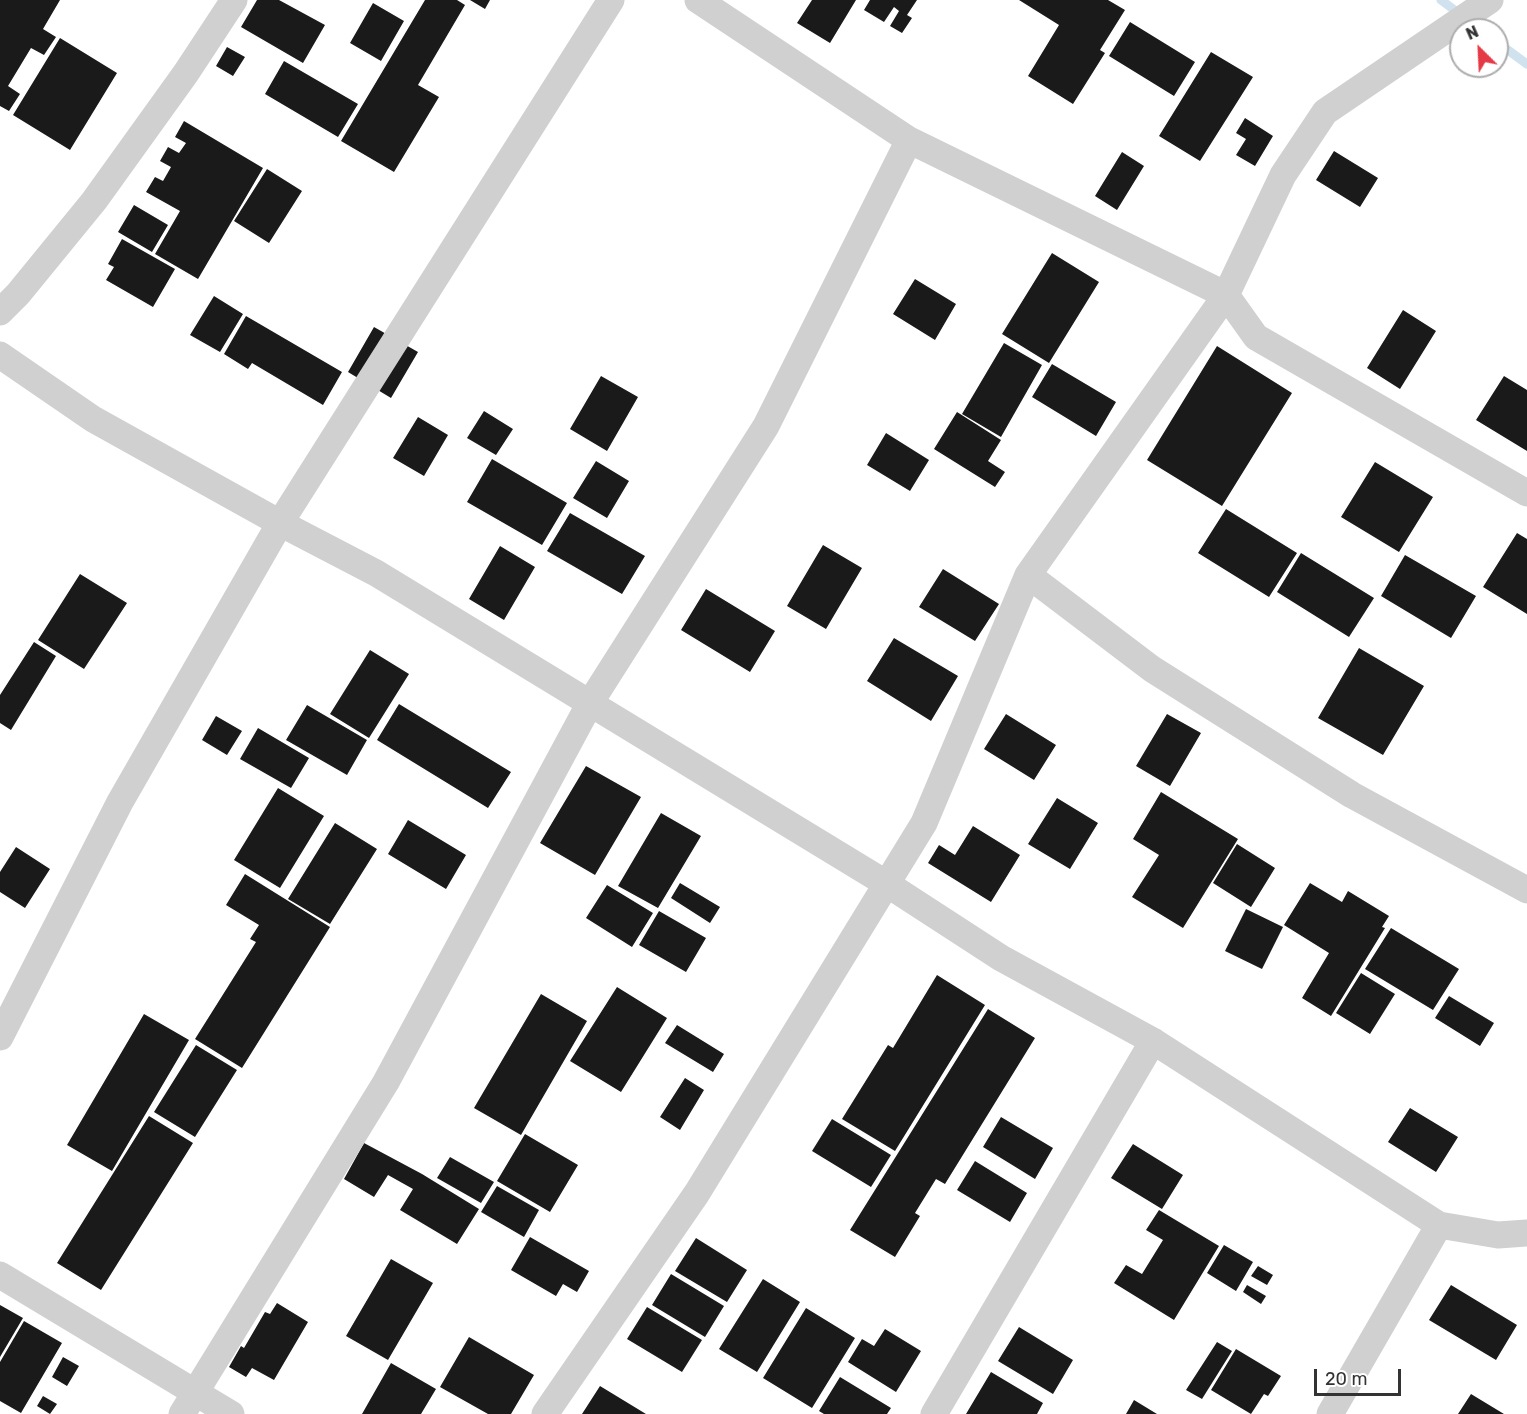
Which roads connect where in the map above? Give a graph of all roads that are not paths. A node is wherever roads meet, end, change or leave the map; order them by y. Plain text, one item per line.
1 (234, 0) edge
2 (610, 0) edge
3 (698, 0) edge
4 (1490, 0) edge
5 (909, 140) junction
6 (1226, 296) junction
7 (0, 312) edge
8 (0, 355) edge
9 (1527, 493) edge
10 (280, 523) junction
11 (1028, 575) junction
12 (590, 703) junction
13 (887, 884) junction
14 (1527, 890) edge
15 (0, 1037) edge
16 (1154, 1041) junction
17 (1439, 1225) junction
18 (1527, 1233) edge
19 (0, 1275) edge
20 (189, 1403) edge
21 (231, 1414) edge
22 (545, 1414) edge
23 (934, 1414) edge
24 (1330, 1414) edge

1 - 7 street
2 - 10 street
3 - 5 street
4 - 6 street
5 - 6 street
5 - 12 street
6 - 9 street
6 - 11 street
8 - 10 street
10 - 12 street
10 - 15 street
11 - 13 street
11 - 14 street
12 - 13 street
12 - 20 street
13 - 16 street
13 - 22 street
16 - 17 street
16 - 23 street
17 - 18 street
17 - 24 street
19 - 20 street
20 - 21 street

